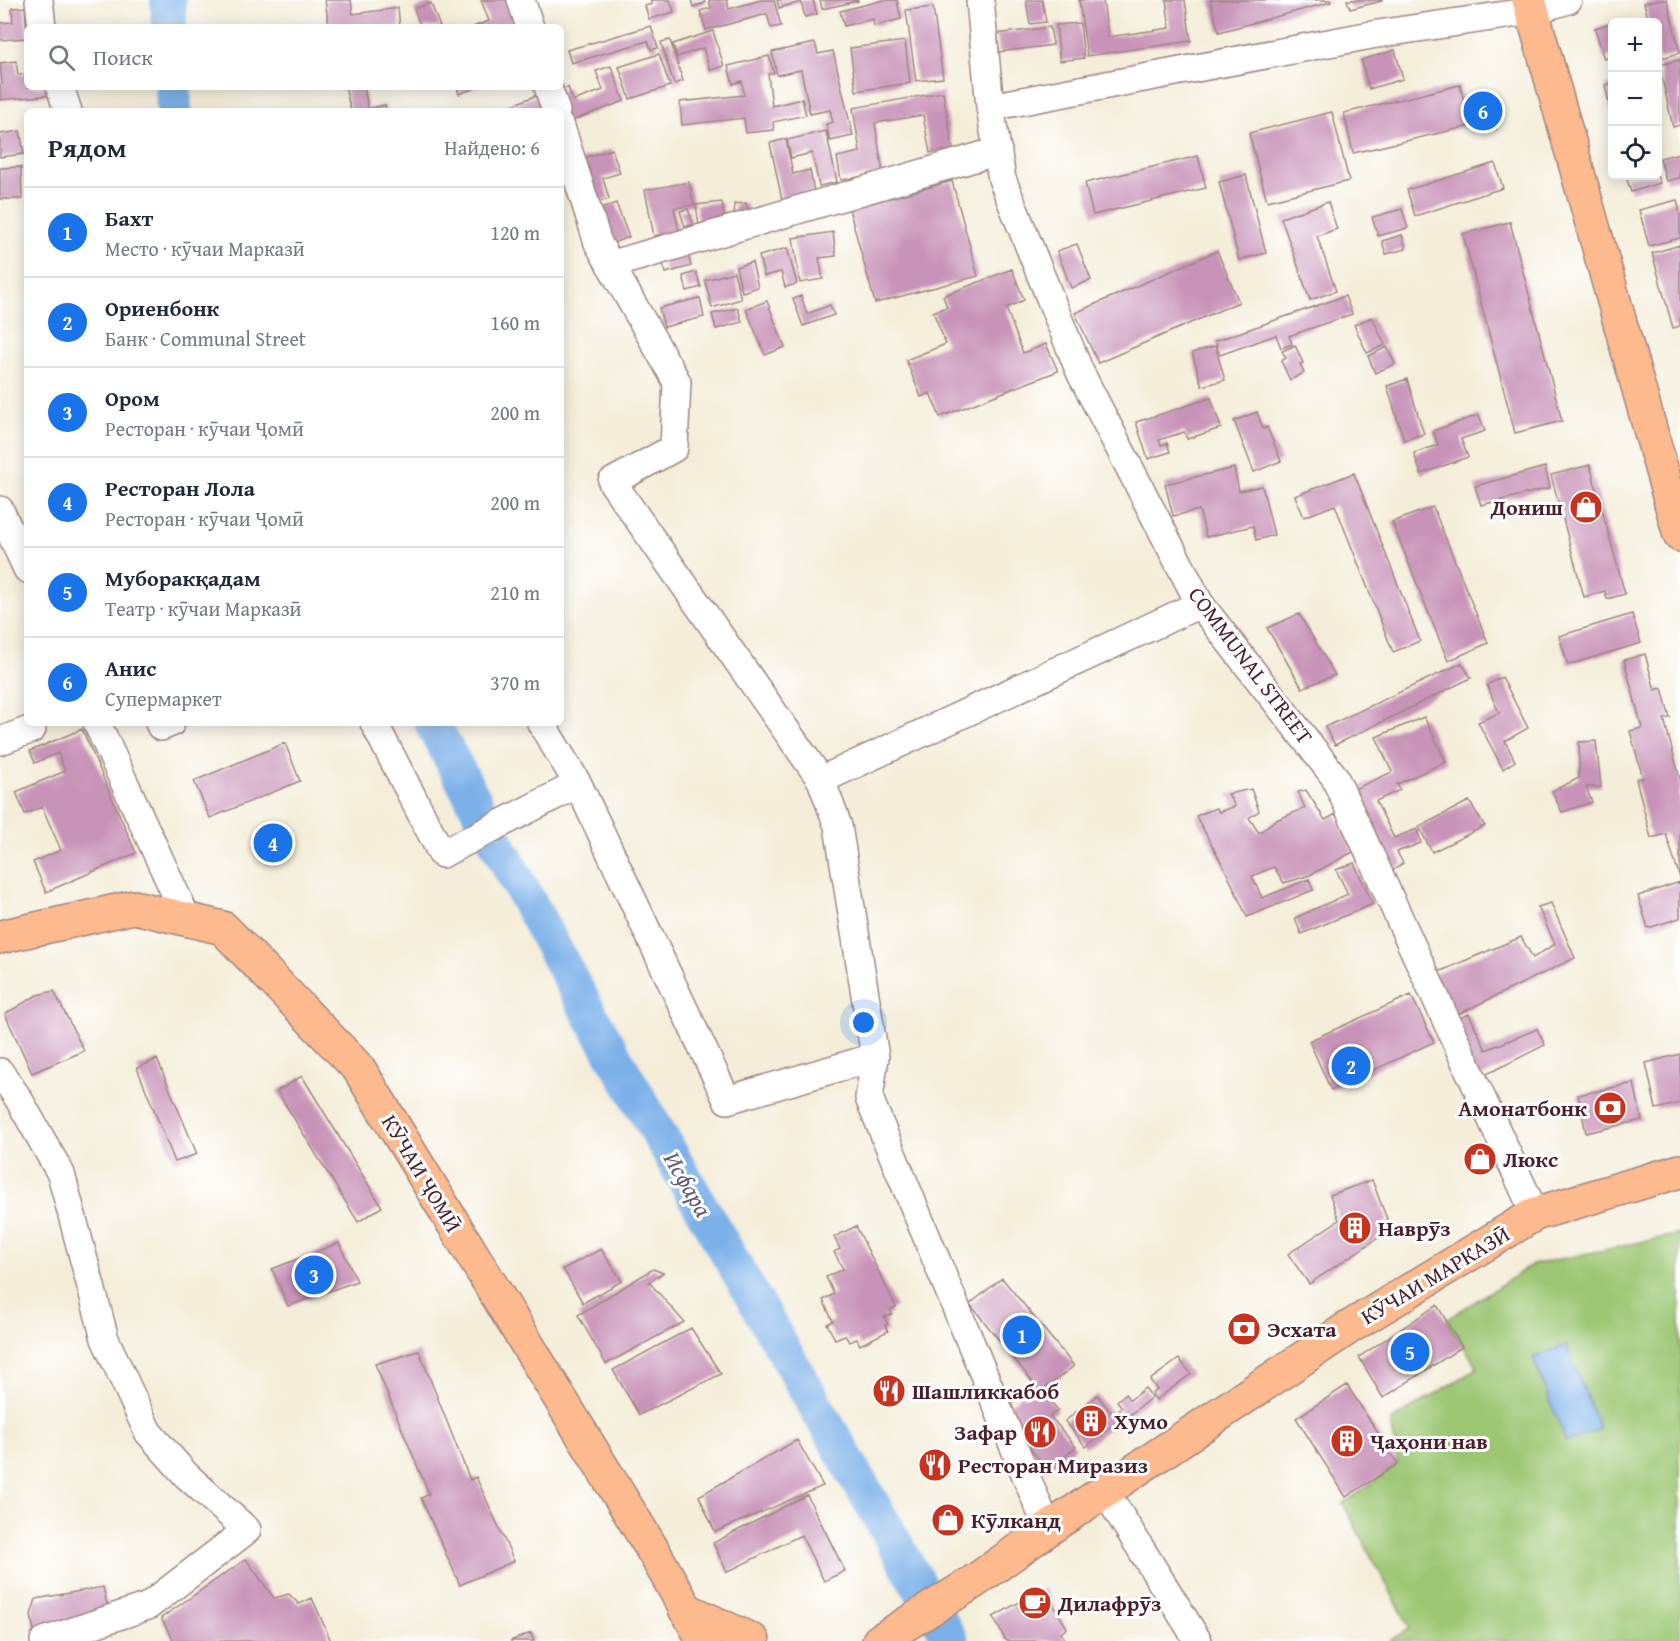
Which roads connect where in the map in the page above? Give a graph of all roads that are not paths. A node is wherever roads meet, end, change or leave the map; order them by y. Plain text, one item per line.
1 (39, 0) edge
2 (521, 0) edge
3 (980, 0) edge
4 (1568, 0) edge
5 (1530, 6) edge
6 (42, 24) edge
7 (529, 24) edge
8 (61, 90) edge
9 (550, 90) edge
10 (990, 107) junction
11 (67, 108) edge
12 (555, 108) edge
13 (564, 136) edge
14 (998, 151) junction
15 (610, 265) junction
16 (0, 510) edge
17 (1680, 535) edge
18 (24, 562) edge
19 (1200, 604) junction
20 (98, 726) edge
21 (376, 726) edge
22 (542, 726) edge
23 (32, 729) dead end
24 (0, 741) edge
25 (820, 780) junction
26 (567, 790) junction
27 (187, 920) junction
28 (0, 936) edge
29 (875, 1057) junction
30 (0, 1072) edge
31 (1680, 1172) edge
32 (1535, 1214) junction
33 (1105, 1491) junction
34 (1048, 1529) junction
35 (685, 1609) junction
36 (885, 1639) edge
37 (44, 1641) edge
38 (704, 1641) edge
39 (753, 1641) edge
40 (1198, 1641) edge

1 - 6 street
2 - 7 street
3 - 10 street, COMMUNAL STREET
4 - 5 street
5 - 10 street
5 - 17 main road
8 - 11 street
9 - 12 street
10 - 14 street, COMMUNAL STREET
13 - 15 street
14 - 15 street
14 - 19 street, COMMUNAL STREET
15 - 25 street
16 - 18 street
19 - 25 street
19 - 32 street, COMMUNAL STREET
20 - 27 street
21 - 26 street
22 - 26 street
23 - 24 street
25 - 29 street
26 - 29 street
27 - 28 main road, КӮЧАИ ҶОМӢ
27 - 35 main road, КӮЧАИ ҶОМӢ
29 - 34 street
30 - 37 street
31 - 32 main road, КӮЧАИ МАРКАЗӢ
32 - 33 main road, КӮЧАИ МАРКАЗӢ
33 - 34 main road, КӮЧАИ МАРКАЗӢ
33 - 40 street
34 - 36 main road, КӮЧАИ МАРКАЗӢ
35 - 38 main road, КӮЧАИ ҶОМӢ
35 - 39 main road

